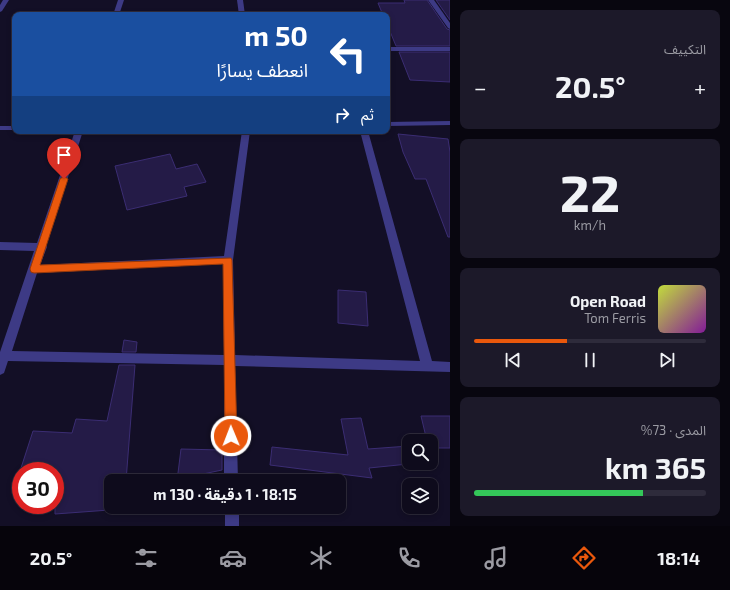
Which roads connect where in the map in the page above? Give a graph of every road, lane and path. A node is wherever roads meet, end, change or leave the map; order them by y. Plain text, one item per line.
1 (6, 0) edge
2 (121, 0) edge
3 (240, 0) edge
4 (431, 0) edge
5 (0, 10) edge
6 (117, 12) edge
7 (242, 12) edge
8 (450, 27) edge
9 (390, 49) edge
10 (450, 49) edge
11 (450, 123) edge
12 (390, 124) edge
13 (0, 128) edge
14 (12, 128) edge
15 (78, 134) edge
16 (246, 134) edge
17 (365, 134) edge
18 (0, 246) edge
19 (42, 247) junction
20 (228, 260) junction
21 (34, 269) junction
22 (4, 356) junction
23 (230, 360) junction
24 (428, 367) junction
25 (450, 367) edge
26 (0, 369) edge
27 (231, 474) edge
28 (232, 514) edge
29 (232, 526) edge

1 - 5 street
2 - 6 street
3 - 7 street
4 - 8 street
9 - 10 street
11 - 12 street
13 - 14 street
15 - 19 street
16 - 20 street
17 - 24 street
18 - 19 street
19 - 21 street
20 - 21 street
20 - 23 street
21 - 22 street
22 - 23 street
22 - 26 street
23 - 24 street
23 - 27 street
24 - 25 street
28 - 29 street

